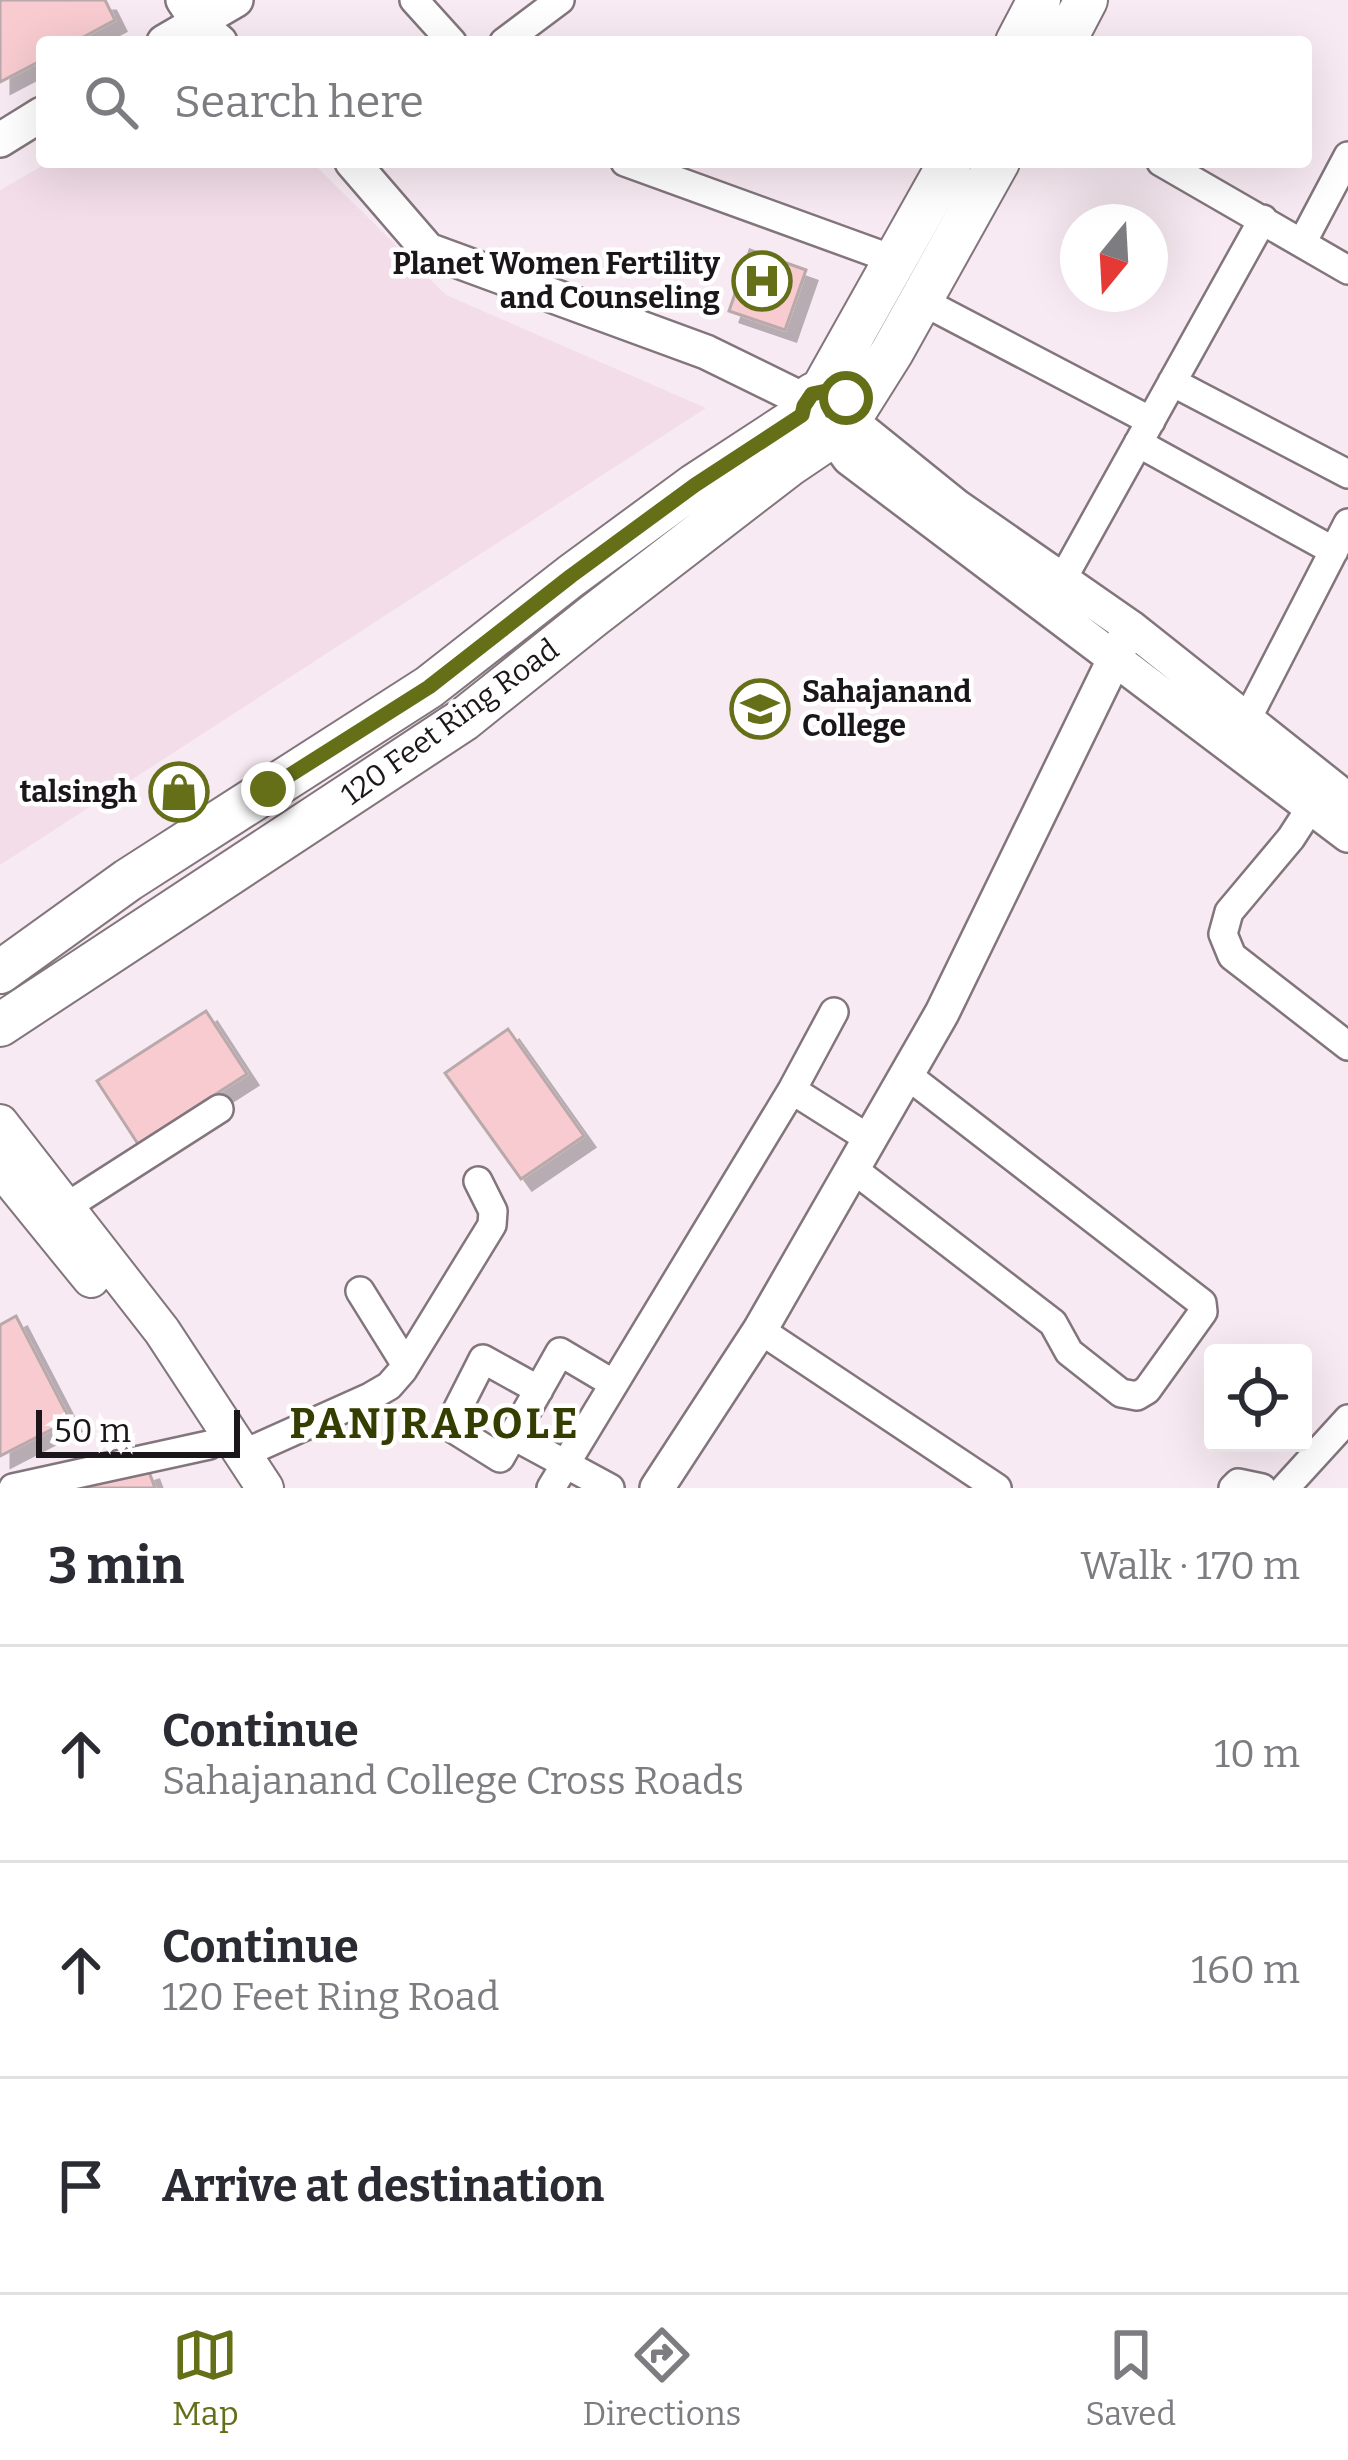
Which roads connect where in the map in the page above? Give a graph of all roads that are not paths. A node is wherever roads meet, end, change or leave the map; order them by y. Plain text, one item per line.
1 (236, 0) edge
2 (414, 0) edge
3 (560, 0) edge
4 (1039, 0) edge
5 (1086, 0) edge
6 (201, 22) edge
7 (447, 36) edge
8 (512, 36) edge
9 (1020, 36) edge
10 (1067, 36) edge
11 (36, 118) edge
12 (0, 140) edge
13 (1348, 156) edge
14 (357, 168) edge
15 (642, 168) edge
16 (947, 168) edge
17 (995, 168) edge
18 (1172, 168) edge
19 (1263, 219) junction
20 (1302, 243) junction
21 (895, 260) junction
22 (1348, 270) edge
23 (920, 300) junction
24 (1172, 382) junction
25 (828, 417) junction
26 (1144, 432) junction
27 (1348, 474) edge
28 (1348, 523) edge
29 (1334, 551) junction
30 (1062, 580) junction
31 (1130, 627) junction
32 (1114, 658) junction
33 (1246, 722) junction
34 (1335, 793) edge
35 (1348, 835) edge
36 (0, 971) edge
37 (834, 1012) dead end
38 (0, 1025) edge
39 (1348, 1046) edge
40 (907, 1075) junction
41 (792, 1090) junction
42 (219, 1109) dead end
43 (0, 1123) edge
44 (862, 1154) junction
45 (0, 1167) edge
46 (478, 1181) dead end
47 (66, 1207) junction
48 (360, 1291) dead end
49 (760, 1330) junction
50 (406, 1365) junction
51 (614, 1384) junction
52 (538, 1390) junction
53 (1348, 1419) edge
54 (512, 1435) junction
55 (230, 1462) edge
56 (566, 1462) junction
57 (663, 1486) edge
58 (14, 1488) edge
59 (265, 1488) edge
60 (551, 1488) edge
61 (610, 1488) edge
62 (997, 1488) edge
63 (1233, 1488) edge
64 (1262, 1488) edge
65 (1285, 1488) edge

1 - 6 street
2 - 7 street
3 - 8 street
4 - 9 main road
5 - 10 main road
11 - 12 street
13 - 20 street
14 - 25 street
15 - 21 street
16 - 21 main road, 120 Feet Ring Road
17 - 23 main road, 120 Feet Ring Road
18 - 19 street
19 - 20 street
19 - 24 street
20 - 22 street
21 - 25 main road, 120 Feet Ring Road
23 - 25 main road, 120 Feet Ring Road
23 - 26 street
24 - 26 street
24 - 27 street
25 - 30 street
25 - 32 street
25 - 36 main road, 120 Feet Ring Road
25 - 38 main road, 120 Feet Ring Road
26 - 29 street
26 - 30 street
28 - 29 street
29 - 33 street
30 - 31 street
31 - 32 street
31 - 33 street
32 - 34 street
32 - 40 street
33 - 34 street
34 - 35 street
34 - 39 street
37 - 41 street
40 - 44 street
40 - 44 street
41 - 44 street
41 - 51 street
42 - 47 street
43 - 47 main road
44 - 49 street
45 - 55 main road
46 - 50 street
47 - 55 main road
48 - 50 street
49 - 57 street
49 - 62 street
50 - 55 street
51 - 52 street
51 - 56 street
52 - 54 street
52 - 54 street
53 - 65 street
54 - 56 street
55 - 58 street
55 - 59 main road
56 - 60 street
56 - 61 street
63 - 64 street

